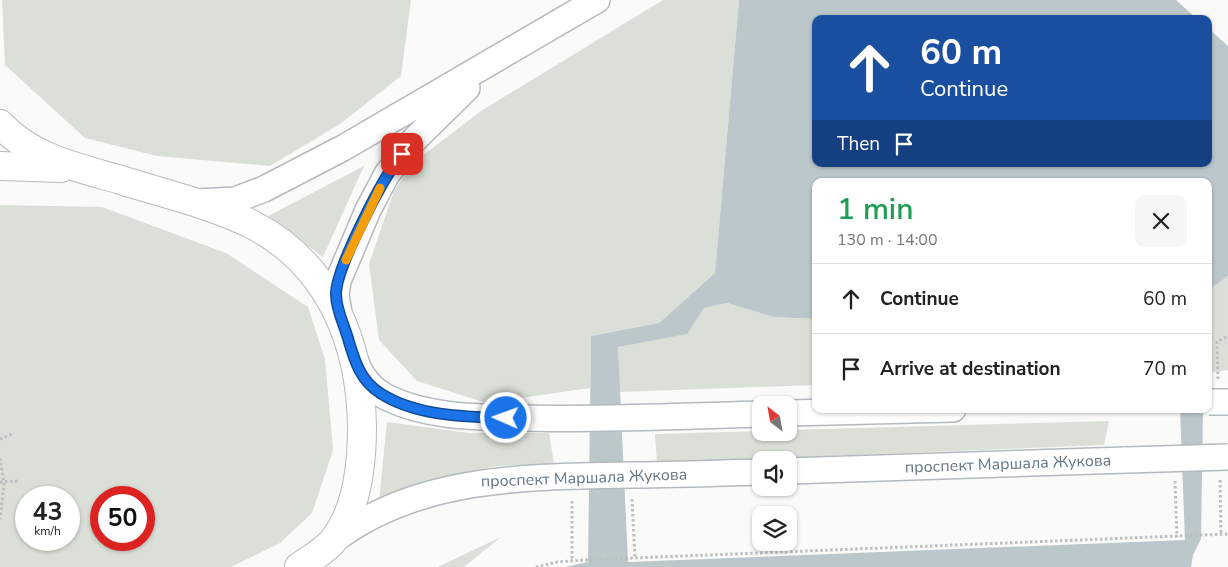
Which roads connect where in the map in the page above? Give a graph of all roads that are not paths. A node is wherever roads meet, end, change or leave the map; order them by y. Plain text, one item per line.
1 (597, 0) edge
2 (542, 34) junction
3 (0, 124) edge
4 (0, 166) edge
5 (75, 169) junction
6 (190, 202) junction
7 (339, 313) junction
8 (352, 351) junction
9 (1212, 402) edge
10 (1228, 402) edge
11 (812, 412) edge
12 (798, 413) edge
13 (752, 414) edge
14 (1228, 457) edge
15 (797, 471) edge
16 (752, 472) edge
17 (331, 543) junction
18 (299, 567) edge

1 - 2 main road
2 - 6 main road
2 - 7 main road
3 - 5 main road
4 - 5 main road
5 - 6 main road
6 - 7 main road
7 - 8 main road
8 - 13 main road
8 - 17 main road
9 - 10 main road, bridge
11 - 12 main road
14 - 15 main road, проспект Маршала Жукова, bridge
16 - 17 main road, проспект Маршала Жукова
17 - 18 main road

